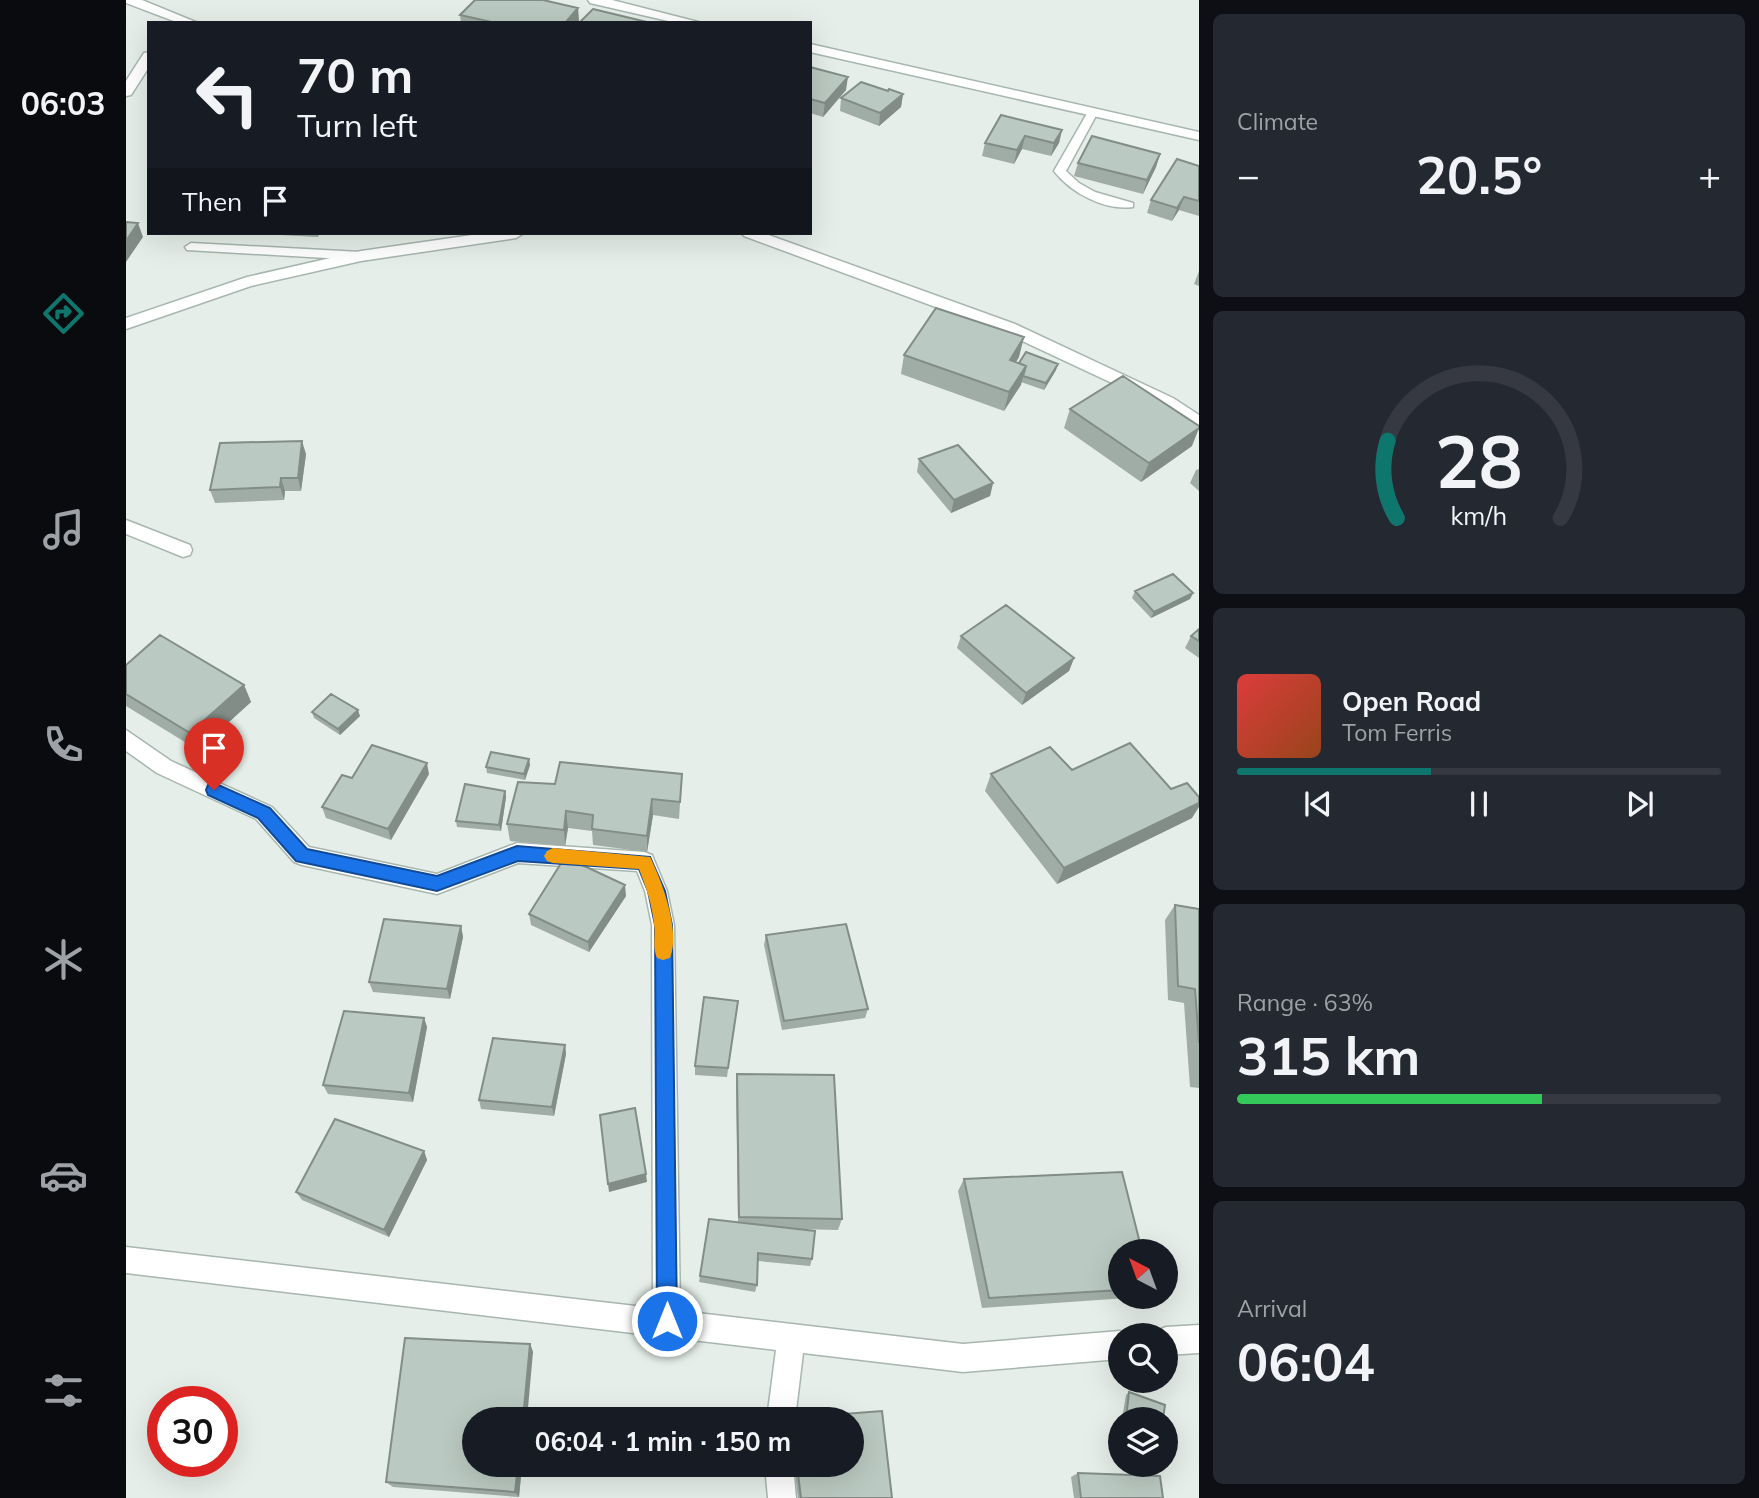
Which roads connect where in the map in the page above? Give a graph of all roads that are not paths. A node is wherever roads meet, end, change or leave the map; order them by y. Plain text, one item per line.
1 (130, 0) edge
2 (595, 0) edge
3 (172, 19) edge
4 (687, 21) edge
5 (812, 48) edge
6 (147, 59) edge
7 (126, 92) edge
8 (1093, 112) junction
9 (1199, 136) edge
10 (1129, 205) dead end
11 (503, 235) edge
12 (754, 235) edge
13 (191, 247) dead end
14 (361, 256) junction
15 (126, 324) edge
16 (1199, 423) edge
17 (126, 527) edge
18 (183, 550) dead end
19 (126, 739) edge
20 (126, 1260) edge
21 (667, 1321) junction
22 (791, 1336) junction
23 (1199, 1339) edge
24 (1178, 1340) edge
25 (1108, 1346) edge
26 (782, 1407) edge
27 (780, 1477) edge
28 (782, 1498) edge

1 - 3 street
2 - 4 street
5 - 8 street
6 - 7 street
8 - 9 street
8 - 10 lane
11 - 14 street
12 - 16 street
13 - 14 lane
14 - 15 street
17 - 18 street
19 - 21 street
20 - 21 street
21 - 22 street
22 - 25 street
22 - 26 street
23 - 24 street
27 - 28 street

